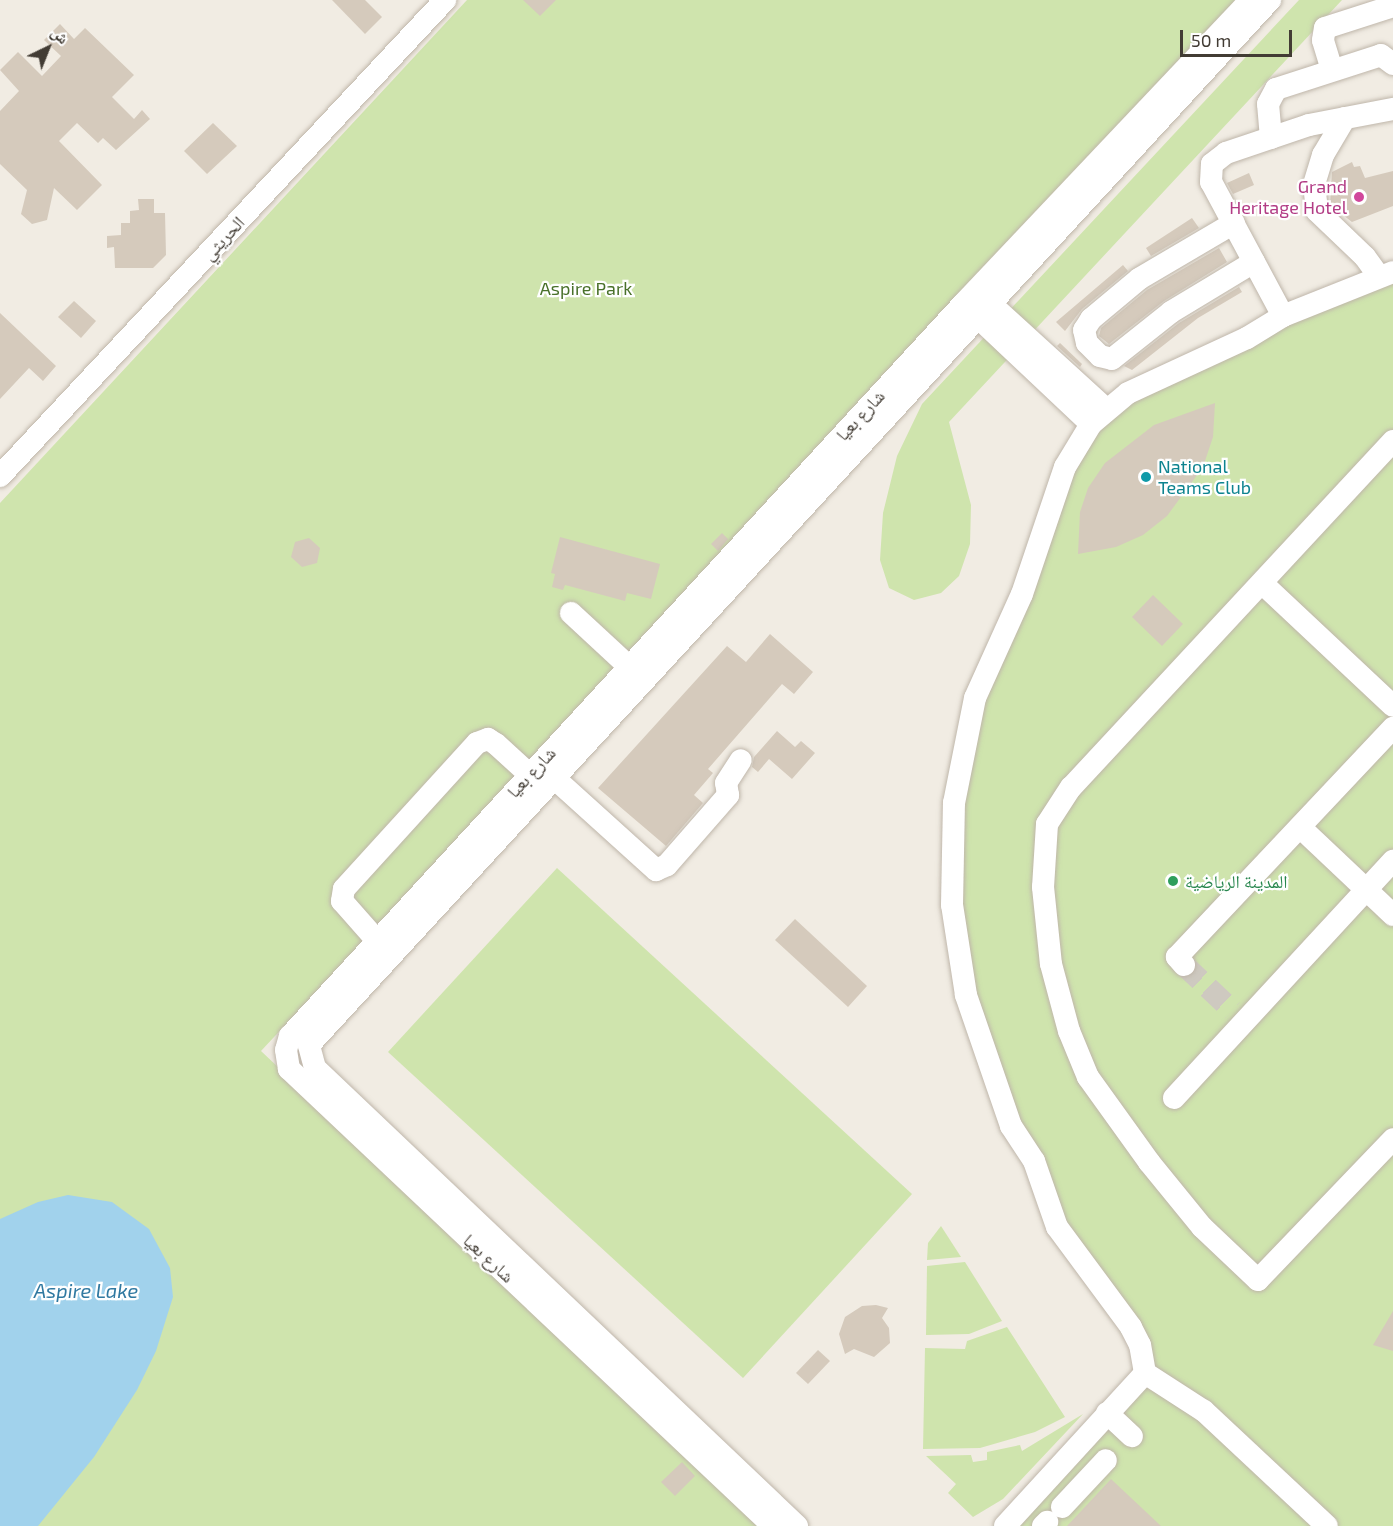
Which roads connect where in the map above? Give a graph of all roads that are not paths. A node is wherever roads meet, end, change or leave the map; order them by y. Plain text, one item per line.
1 (446, 0) edge
2 (1255, 3) edge
3 (1393, 6) edge
4 (1393, 64) edge
5 (1332, 70) junction
6 (1393, 109) edge
7 (1345, 118) junction
8 (1271, 138) junction
9 (1234, 223) junction
10 (1254, 262) junction
11 (1386, 274) edge
12 (977, 304) junction
13 (1283, 316) junction
14 (1099, 417) junction
15 (1393, 441) edge
16 (0, 477) edge
17 (1263, 584) junction
18 (572, 613) dead end
19 (635, 673) junction
20 (1393, 706) edge
21 (1393, 728) edge
22 (741, 760) dead end
23 (540, 772) junction
24 (1300, 827) junction
25 (1393, 861) edge
26 (1367, 890) junction
27 (1393, 915) edge
28 (383, 948) junction
29 (1184, 965) dead end
30 (1174, 1098) dead end
31 (1393, 1139) edge
32 (1145, 1373) junction
33 (1107, 1413) junction
34 (1132, 1436) dead end
35 (1106, 1460) dead end
36 (1051, 1518) edge
37 (773, 1526) edge
38 (797, 1526) edge
39 (1005, 1526) edge
40 (1327, 1526) edge

1 - 16 street, الحريثي
2 - 12 street, شارع بعيا
3 - 5 street
4 - 5 street
5 - 8 street
6 - 7 street
7 - 8 street
7 - 11 street
8 - 9 street
9 - 10 street
9 - 10 street
10 - 13 street
11 - 13 street
12 - 14 street
12 - 19 street, شارع بعيا
13 - 14 street
14 - 32 street
15 - 17 street
17 - 20 street
17 - 31 street
18 - 19 street
19 - 23 street, شارع بعيا
21 - 24 street
22 - 23 street
23 - 28 street, شارع بعيا
23 - 28 street
24 - 26 street
24 - 29 street
25 - 26 street
26 - 27 street
26 - 30 street
28 - 37 street, شارع بعيا
28 - 38 street, شارع بعيا
32 - 33 street
32 - 40 street
33 - 34 street
33 - 39 street
35 - 36 street

